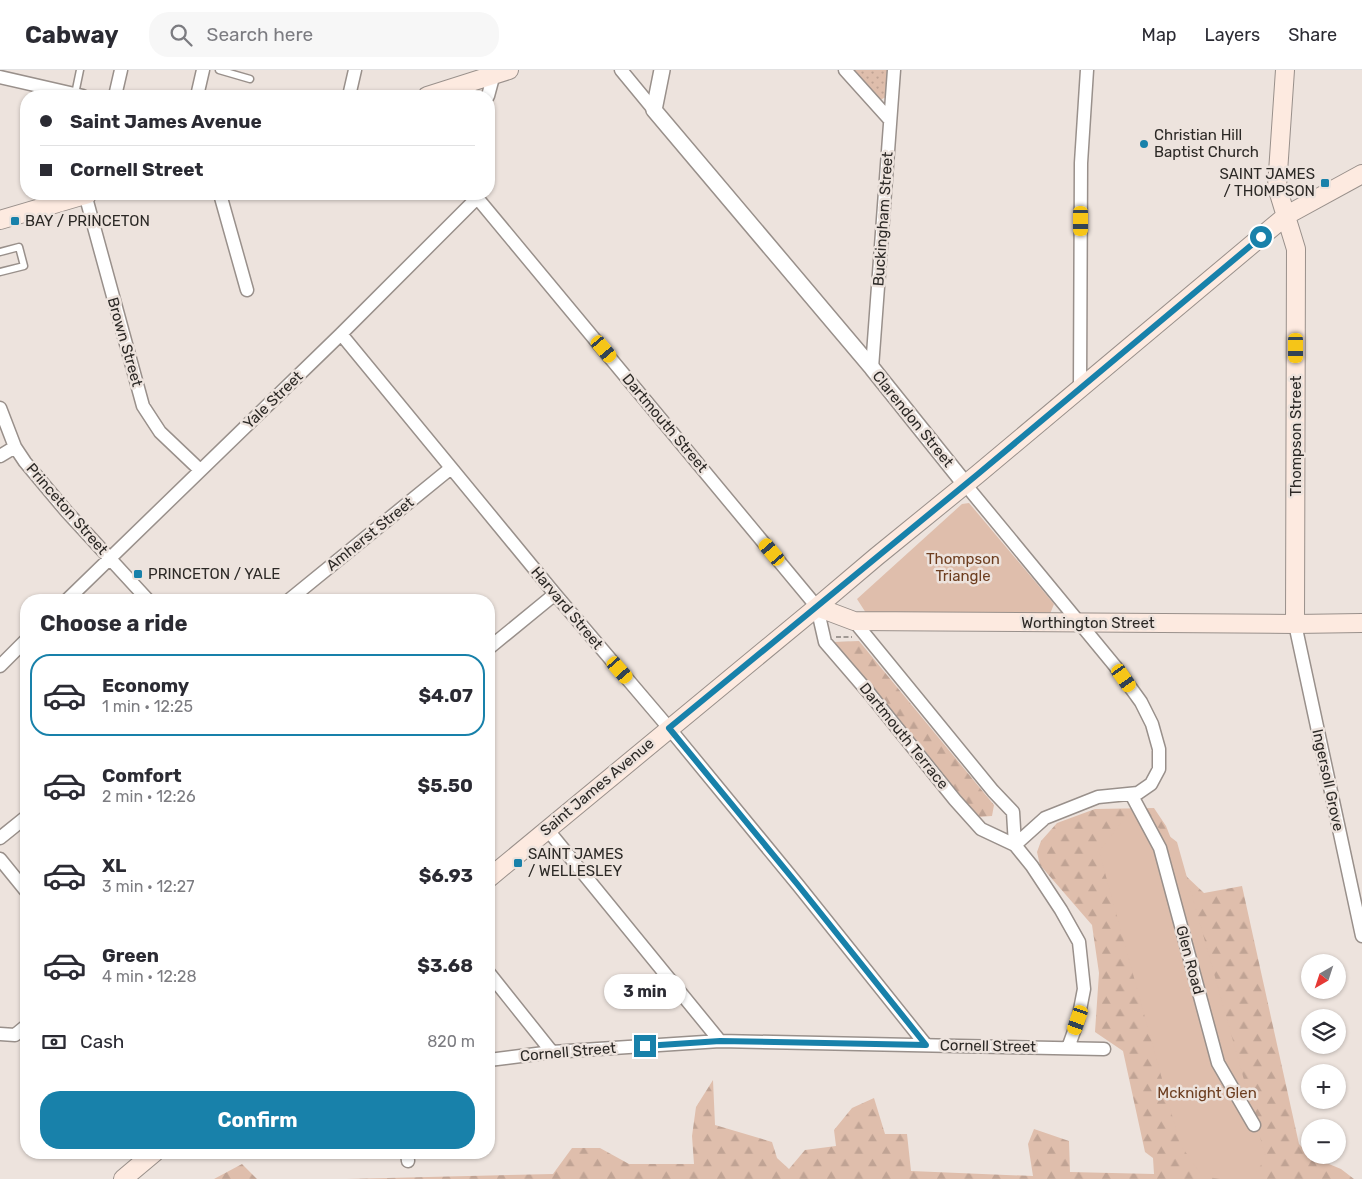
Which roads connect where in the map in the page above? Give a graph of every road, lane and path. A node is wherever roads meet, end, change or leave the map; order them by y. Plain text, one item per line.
1 (80, 70) edge
2 (121, 70) edge
3 (203, 70) edge
4 (219, 70) edge
5 (354, 70) edge
6 (621, 70) edge
7 (662, 70) edge
8 (845, 70) edge
9 (894, 70) edge
10 (1087, 70) edge
11 (1285, 70) edge
12 (499, 71) edge
13 (0, 77) edge
14 (250, 79) dead end
15 (57, 90) edge
16 (79, 90) edge
17 (116, 90) edge
18 (198, 90) edge
19 (350, 90) edge
20 (444, 90) edge
21 (491, 90) edge
22 (654, 110) junction
23 (890, 120) junction
24 (1362, 174) edge
25 (66, 200) edge
26 (88, 200) edge
27 (222, 200) edge
28 (471, 200) edge
29 (478, 200) edge
30 (1287, 215) junction
31 (0, 220) edge
32 (0, 252) edge
33 (0, 272) edge
34 (247, 290) dead end
35 (341, 334) junction
36 (872, 368) junction
37 (1080, 388) junction
38 (0, 408) edge
39 (14, 447) junction
40 (0, 456) edge
41 (451, 468) junction
42 (200, 470) junction
43 (965, 484) junction
44 (110, 558) junction
45 (73, 594) edge
46 (143, 594) edge
47 (296, 594) edge
48 (555, 594) junction
49 (817, 607) junction
50 (1080, 623) junction
51 (1362, 623) edge
52 (1295, 624) junction
53 (855, 629) junction
54 (832, 637) dead end
55 (495, 643) edge
56 (20, 646) edge
57 (0, 666) edge
58 (669, 728) junction
59 (1131, 794) junction
60 (20, 822) edge
61 (547, 829) junction
62 (0, 838) edge
63 (1015, 845) junction
64 (0, 859) edge
65 (495, 873) edge
66 (20, 884) edge
67 (1362, 936) edge
68 (495, 980) edge
69 (20, 1031) edge
70 (0, 1034) edge
71 (720, 1041) junction
72 (926, 1045) junction
73 (1068, 1048) junction
74 (1104, 1049) dead end
75 (552, 1052) junction
76 (495, 1059) edge
77 (1254, 1125) dead end
78 (147, 1159) edge
79 (124, 1178) edge

1 - 16 lane
2 - 17 street
3 - 18 street
4 - 14 lane
5 - 19 street
6 - 22 street, Clarendon Street
7 - 22 street
8 - 23 street
9 - 23 street, Buckingham Street
10 - 37 street
11 - 30 main road, Thompson Street
12 - 20 main road
12 - 21 street
13 - 15 street
22 - 36 street, Clarendon Street
23 - 36 street, Buckingham Street
24 - 30 main road, Saint James Avenue
25 - 31 main road
26 - 42 street, Brown Street
27 - 34 street
28 - 35 street, Yale Street
29 - 49 street, Dartmouth Street
30 - 37 main road, Saint James Avenue
30 - 52 main road, Thompson Street
32 - 33 lane
35 - 41 street, Harvard Street
35 - 42 street, Yale Street
36 - 43 street, Clarendon Street
37 - 43 main road, Saint James Avenue
38 - 39 street, Princeton Street
39 - 40 street
39 - 44 street, Princeton Street
41 - 47 street, Amherst Street
41 - 48 street, Harvard Street
42 - 44 street, Yale Street
43 - 49 main road, Saint James Avenue
43 - 50 street, Clarendon Street
44 - 45 street, Yale Street
44 - 46 street, Princeton Street
48 - 55 street
48 - 58 street, Harvard Street
49 - 53 main road, Worthington Street
49 - 58 main road, Saint James Avenue
49 - 63 street, Dartmouth Terrace
50 - 52 main road, Worthington Street
50 - 53 main road, Worthington Street
50 - 59 street, Clarendon Street
51 - 52 main road, Worthington Street
52 - 67 street, Ingersoll Grove
53 - 54 path
53 - 63 street
56 - 57 street
58 - 61 main road, Saint James Avenue
58 - 72 street, Harvard Street
59 - 63 street, Clarendon Street
59 - 77 street, Glen Road
60 - 62 street
61 - 65 main road, Saint James Avenue
61 - 71 street
63 - 73 street, Dartmouth Terrace
64 - 66 street
68 - 75 street
69 - 70 street
71 - 72 street, Cornell Street
71 - 75 street, Cornell Street
72 - 73 street, Cornell Street
73 - 74 street, Cornell Street
75 - 76 street, Cornell Street
78 - 79 main road

